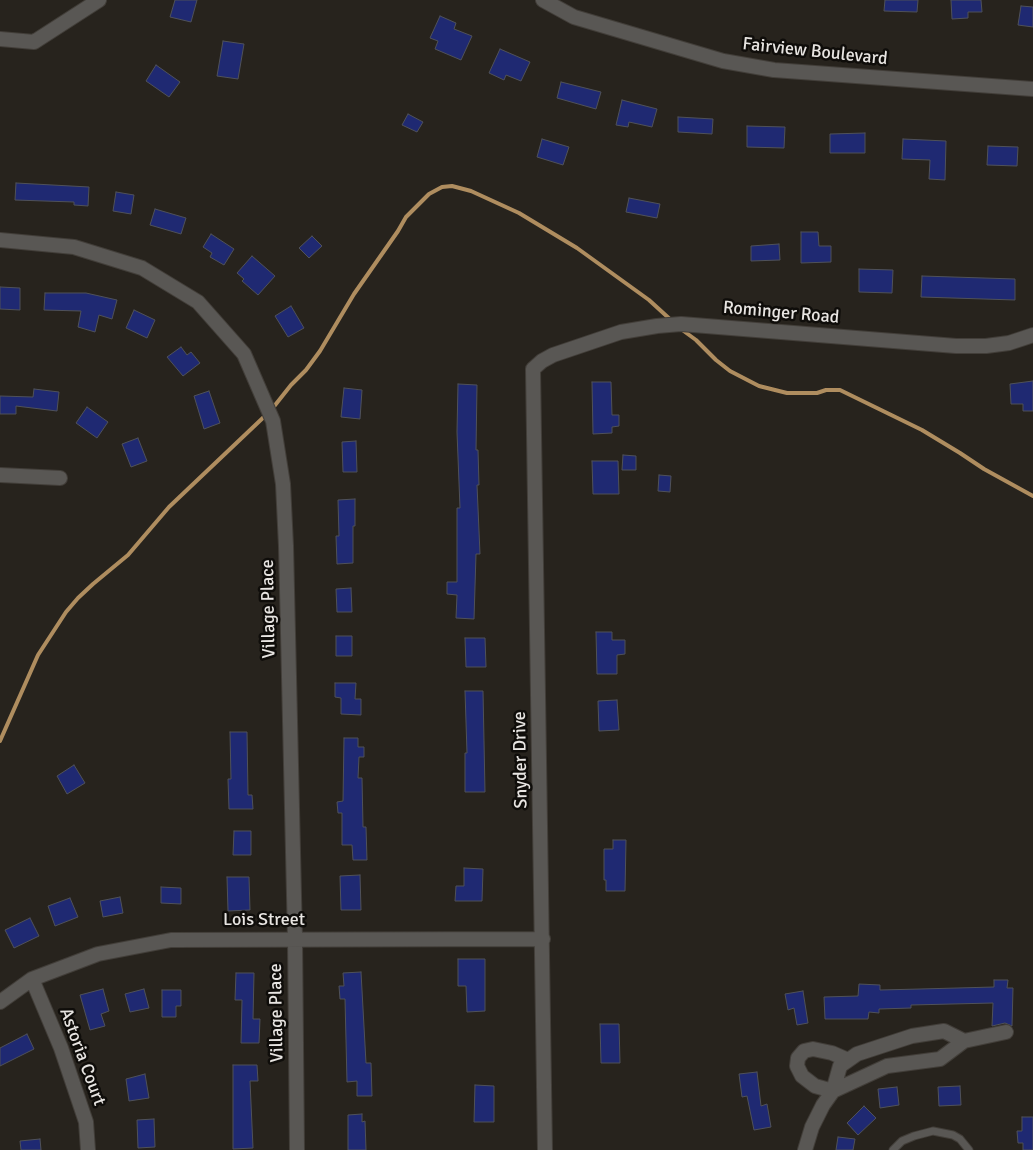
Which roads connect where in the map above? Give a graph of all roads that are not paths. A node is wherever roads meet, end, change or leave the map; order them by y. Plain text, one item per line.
1 (99, 0) edge
2 (543, 0) edge
3 (0, 39) edge
4 (1033, 89) edge
5 (0, 240) edge
6 (1033, 335) edge
7 (534, 369) joint
8 (0, 475) edge
9 (60, 478) dead end
10 (295, 938) junction
11 (542, 939) junction
12 (32, 978) junction
13 (0, 1002) edge
14 (1006, 1032) dead end
15 (964, 1041) junction
16 (848, 1060) junction
17 (833, 1091) junction
18 (88, 1150) edge
19 (297, 1150) edge
20 (545, 1150) edge
21 (805, 1150) edge
22 (893, 1150) edge
23 (969, 1150) edge

1 - 3 street
2 - 4 street, Fairview Boulevard
5 - 10 street, Village Place
6 - 7 street, Rominger Road
7 - 11 street, Snyder Drive
8 - 9 street
10 - 11 street, Lois Street
10 - 12 street, Lois Street
10 - 19 street, Village Place
11 - 20 street, Snyder Drive
12 - 13 street, Lois Street
12 - 18 street, Astoria Court
14 - 15 street
15 - 16 street
15 - 17 street
16 - 17 street
16 - 17 street
17 - 21 street
22 - 23 lane

